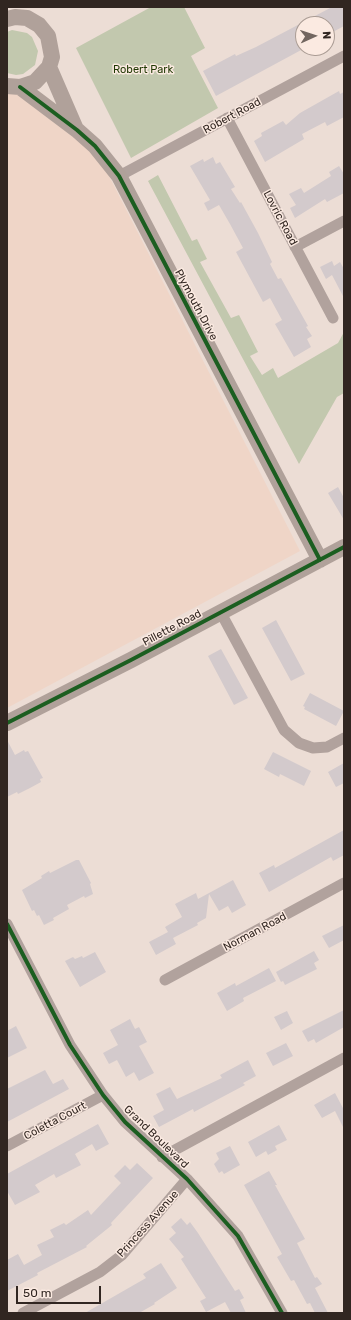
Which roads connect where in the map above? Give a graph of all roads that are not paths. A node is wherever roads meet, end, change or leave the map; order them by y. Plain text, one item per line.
1 (22, 12) edge
2 (7, 19) edge
3 (344, 56) edge
4 (49, 67) junction
5 (13, 87) edge
6 (227, 118) junction
7 (77, 130) junction
8 (119, 176) junction
9 (344, 221) edge
10 (295, 247) junction
11 (333, 318) dead end
12 (344, 547) edge
13 (320, 560) junction
14 (221, 613) junction
15 (7, 723) edge
16 (344, 738) edge
17 (344, 883) edge
18 (7, 924) edge
19 (165, 980) dead end
20 (344, 1058) edge
21 (103, 1095) junction
22 (7, 1146) edge
23 (162, 1157) junction
24 (187, 1179) junction
25 (24, 1313) edge
26 (282, 1313) edge

1 - 2 street
1 - 4 street
3 - 6 street, Robert Road
4 - 5 street
4 - 7 street, Plymouth Drive
5 - 7 street, Plymouth Drive
6 - 8 street, Robert Road
6 - 10 street, Lovric Road
7 - 8 street, Plymouth Drive
8 - 13 street, Plymouth Drive
9 - 10 street
10 - 11 street, Lovric Road
12 - 13 street, Pillette Road
13 - 14 street, Pillette Road
14 - 15 street, Pillette Road
14 - 16 street
17 - 19 street, Norman Road
18 - 21 street, Grand Boulevard
20 - 23 street
21 - 22 street, Coletta Court
21 - 23 street, Grand Boulevard
23 - 24 street, Grand Boulevard
24 - 25 street, Princess Avenue
24 - 26 street, Grand Boulevard

